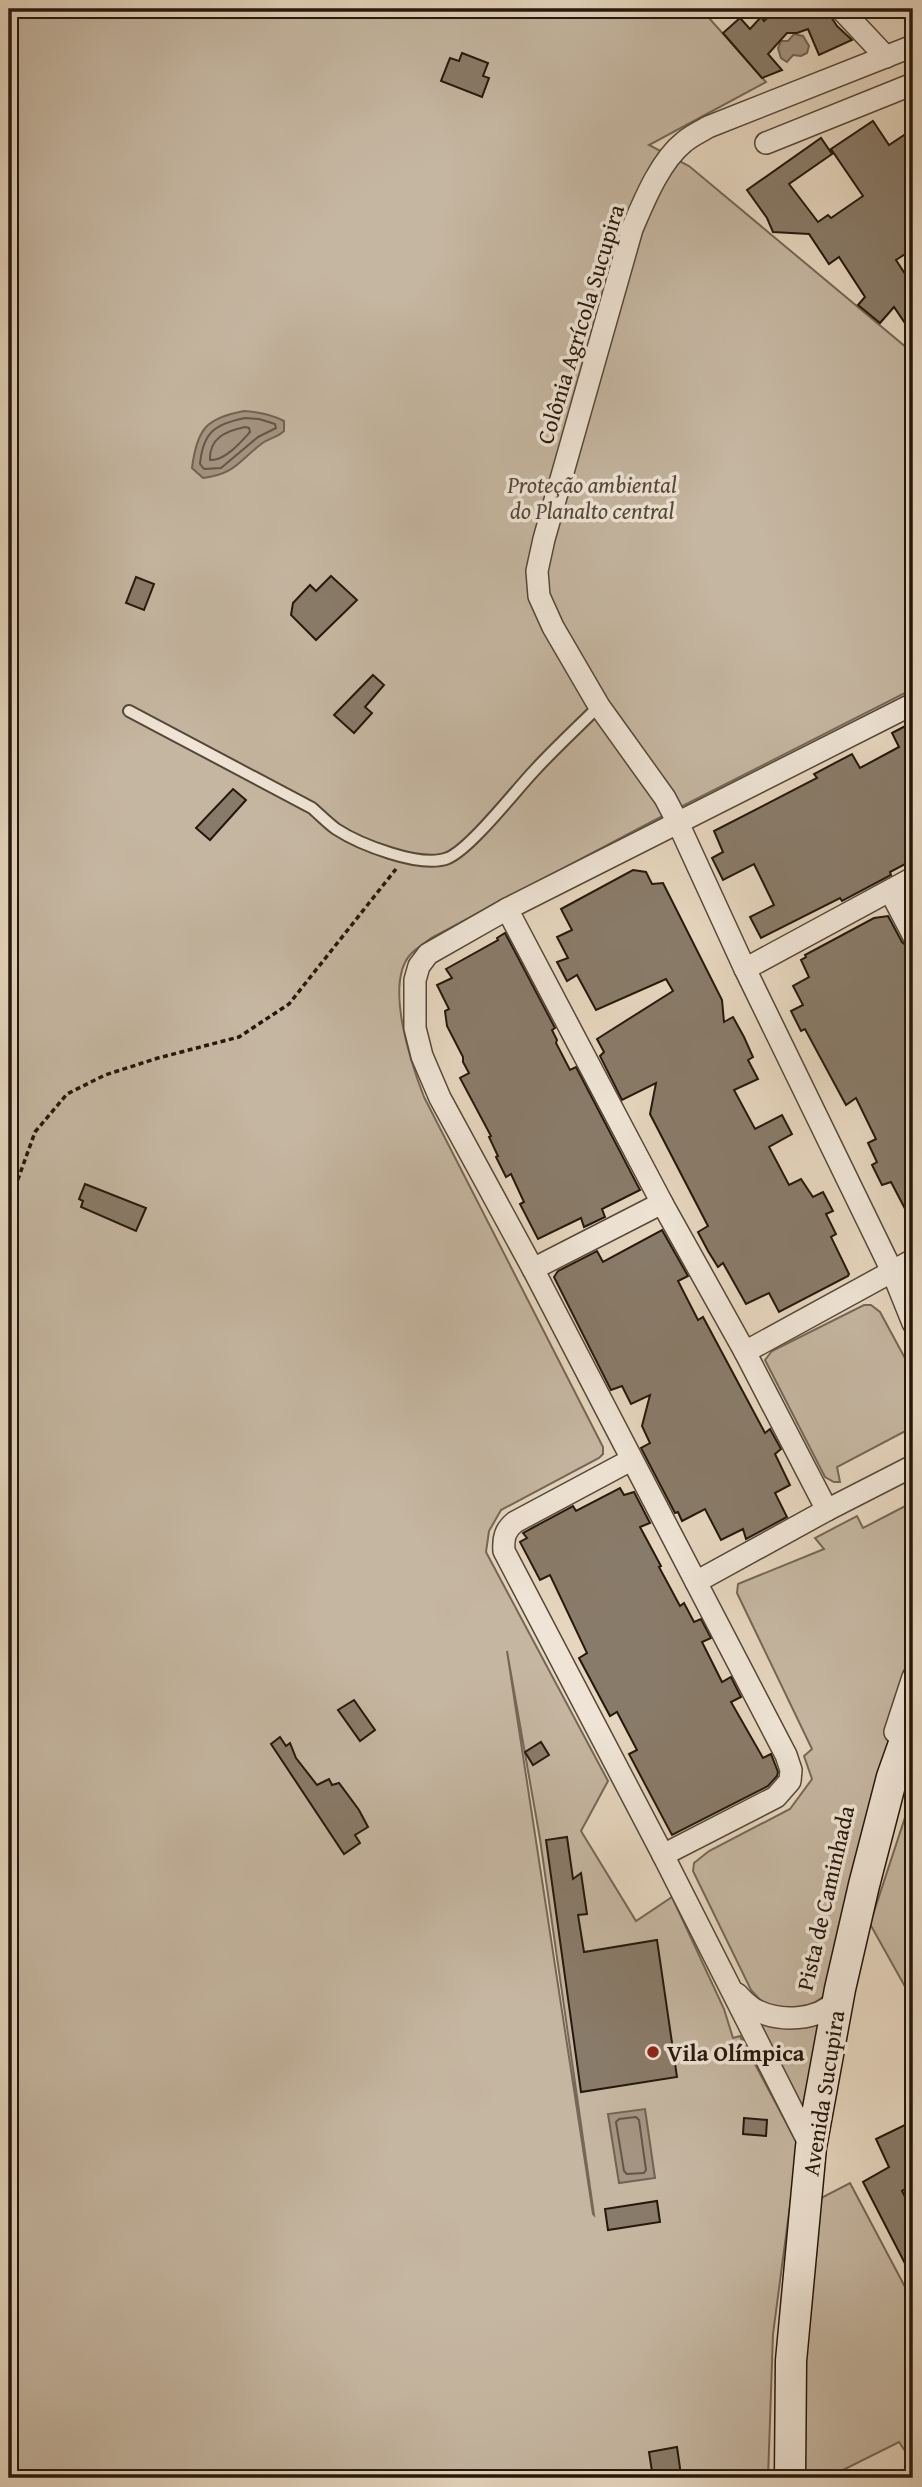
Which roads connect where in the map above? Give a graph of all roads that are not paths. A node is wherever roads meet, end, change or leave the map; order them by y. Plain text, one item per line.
1 (841, 9) edge
2 (913, 46) edge
3 (886, 57) junction
4 (913, 84) edge
5 (766, 143) dead end
6 (913, 704) edge
7 (599, 706) junction
8 (129, 711) dead end
9 (678, 823) junction
10 (913, 878) edge
11 (890, 891) junction
12 (507, 909) junction
13 (913, 934) edge
14 (745, 969) junction
15 (662, 1203) junction
16 (913, 1260) edge
17 (533, 1269) junction
18 (892, 1271) junction
19 (913, 1324) edge
20 (745, 1352) junction
21 (631, 1460) junction
22 (913, 1466) edge
23 (827, 1510) junction
24 (696, 1582) junction
25 (913, 1677) edge
26 (913, 1718) edge
27 (663, 1855) junction
28 (731, 1988) junction
29 (832, 2004) junction
30 (808, 2141) junction
31 (790, 2478) edge

1 - 3 street
2 - 3 street, Colônia Agrícola Sucupira
3 - 7 street, Colônia Agrícola Sucupira
4 - 5 street
6 - 9 street
7 - 8 lane
7 - 9 street, Colônia Agrícola Sucupira
9 - 12 street
9 - 14 street, Colônia Agrícola Sucupira
10 - 11 street
11 - 13 street
11 - 14 street
12 - 15 street
12 - 17 street
14 - 18 street, Colônia Agrícola Sucupira
15 - 17 street
15 - 20 street
16 - 18 street
17 - 21 street
18 - 19 street, Colônia Agrícola Sucupira
18 - 20 street
20 - 23 street
21 - 24 street
21 - 27 street
22 - 23 street
23 - 24 street
24 - 27 street
25 - 29 street, Pista de Caminhada
26 - 29 street, Avenida Sucupira
27 - 28 street
28 - 29 street
28 - 30 street
29 - 30 street, Avenida Sucupira
30 - 31 street, Avenida Sucupira

